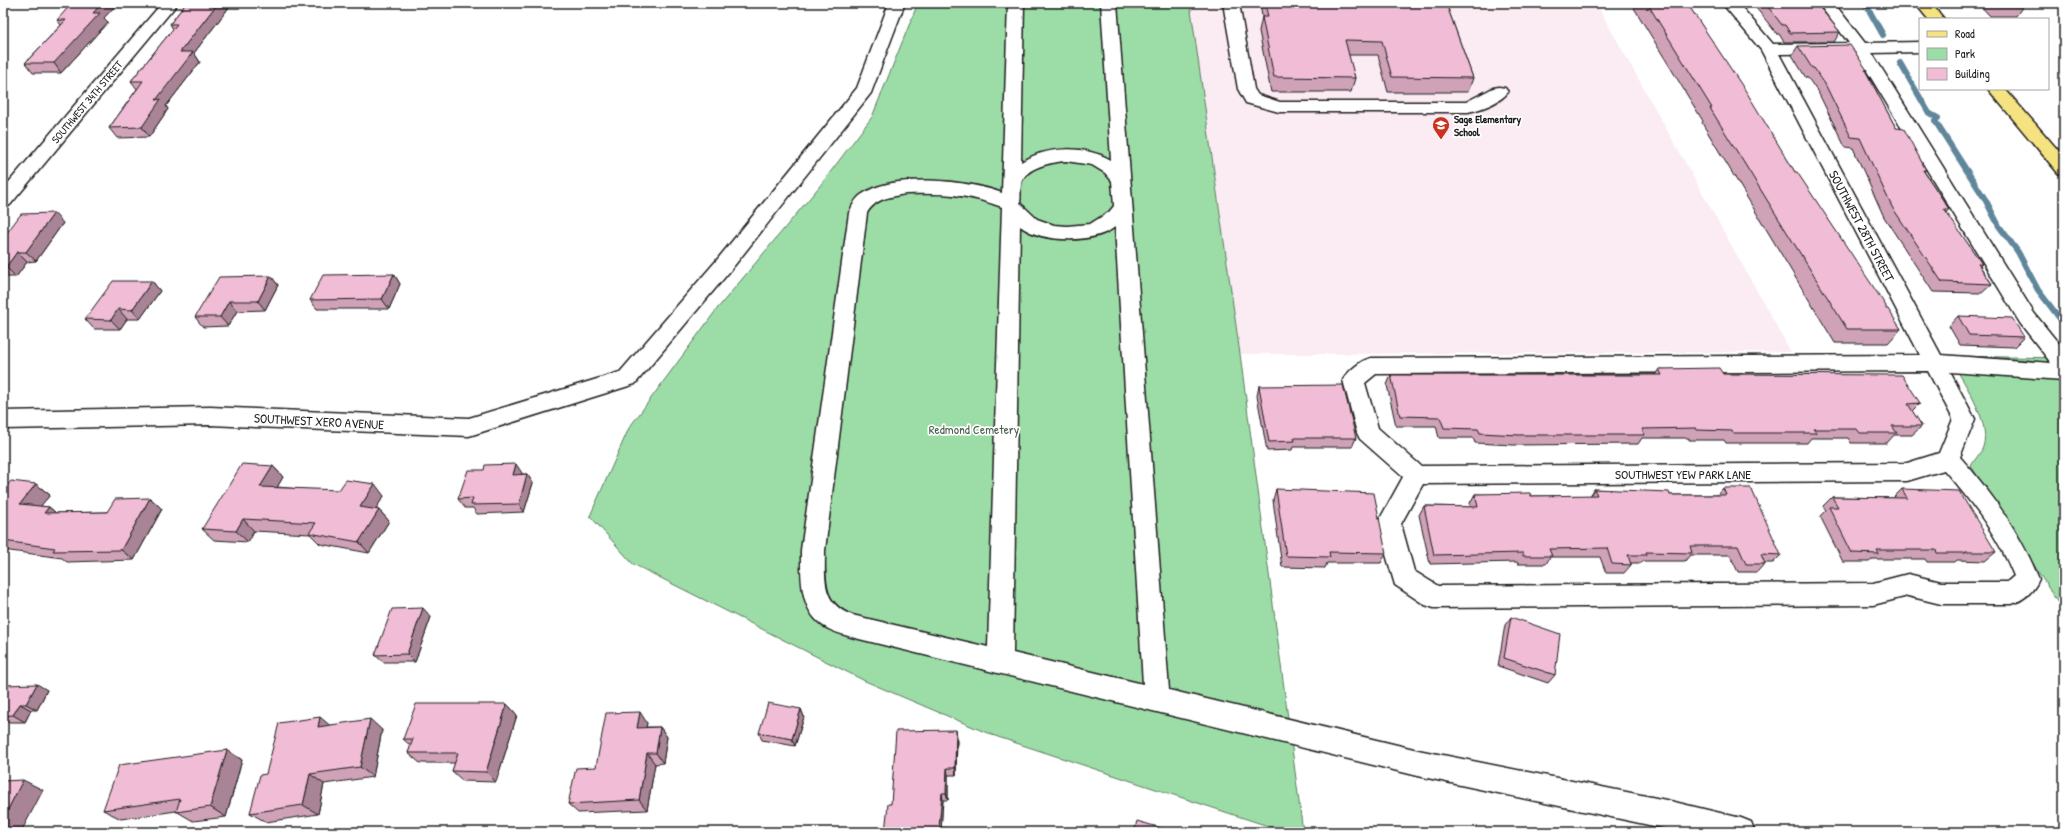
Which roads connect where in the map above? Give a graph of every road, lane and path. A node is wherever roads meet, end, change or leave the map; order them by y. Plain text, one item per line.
1 (170, 3) edge
2 (897, 3) edge
3 (1016, 3) edge
4 (1109, 3) edge
5 (1231, 3) edge
6 (1730, 3) edge
7 (1826, 3) edge
8 (1923, 3) edge
9 (1935, 18) edge
10 (1919, 47) edge
11 (1861, 48) junction
12 (1768, 49) junction
13 (1997, 90) edge
14 (1499, 92) dead end
15 (2064, 169) edge
16 (1121, 180) junction
17 (1011, 193) junction
18 (3, 201) edge
19 (1123, 206) junction
20 (1934, 363) junction
21 (2064, 366) edge
22 (2064, 372) edge
23 (3, 420) edge
24 (1948, 459) junction
25 (1416, 475) junction
26 (1000, 662) junction
27 (1157, 700) junction
28 (1741, 832) edge

1 - 18 street, SOUTHWEST 34TH STREET
2 - 23 street, SOUTHWEST XERO AVENUE
3 - 17 street
4 - 16 street
5 - 14 street
6 - 12 street, SOUTHWEST 28TH STREET
7 - 11 street
8 - 9 main road
10 - 11 street
11 - 12 street
11 - 21 street
12 - 20 street, SOUTHWEST 28TH STREET
13 - 15 main road
16 - 17 street
16 - 19 street
17 - 19 street
17 - 26 street
17 - 26 street
19 - 27 street
20 - 22 street
20 - 24 street, SOUTHWEST 28TH STREET
20 - 25 street
24 - 25 street, SOUTHWEST YEW PARK LANE
24 - 25 street
26 - 27 street
27 - 28 street

